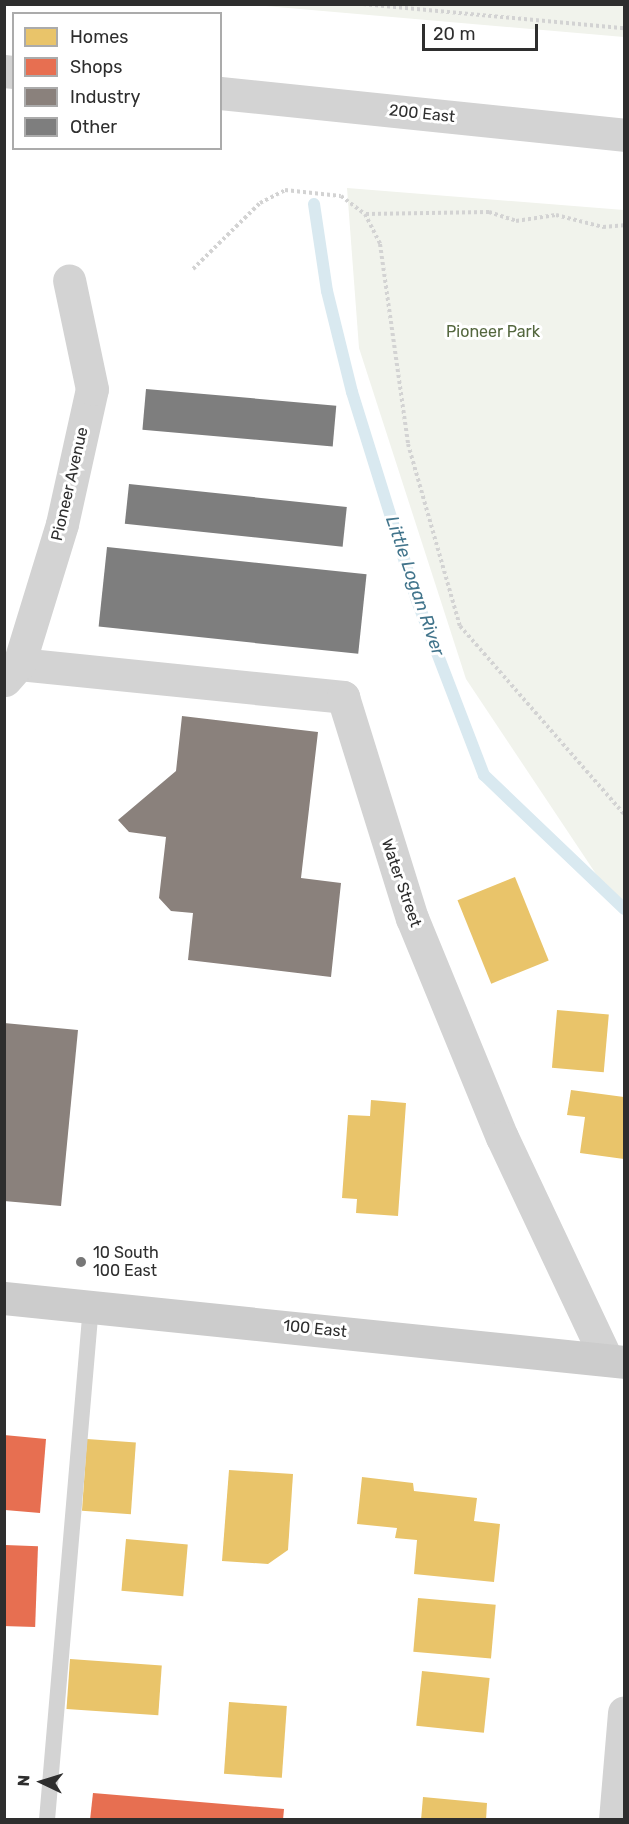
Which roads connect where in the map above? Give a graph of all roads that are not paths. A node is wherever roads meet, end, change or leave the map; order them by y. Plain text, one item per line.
1 (222, 93) edge
2 (624, 135) edge
3 (69, 280) dead end
4 (12, 672) edge
5 (4, 1298) edge
6 (91, 1306) junction
7 (615, 1361) edge
8 (624, 1712) edge
9 (47, 1820) edge
10 (615, 1820) edge

1 - 2 street, 200 East
3 - 4 street, Pioneer Avenue
4 - 7 street, Water Street
5 - 6 main road, 100 East
6 - 7 main road, 100 East
6 - 9 lane
8 - 10 street

